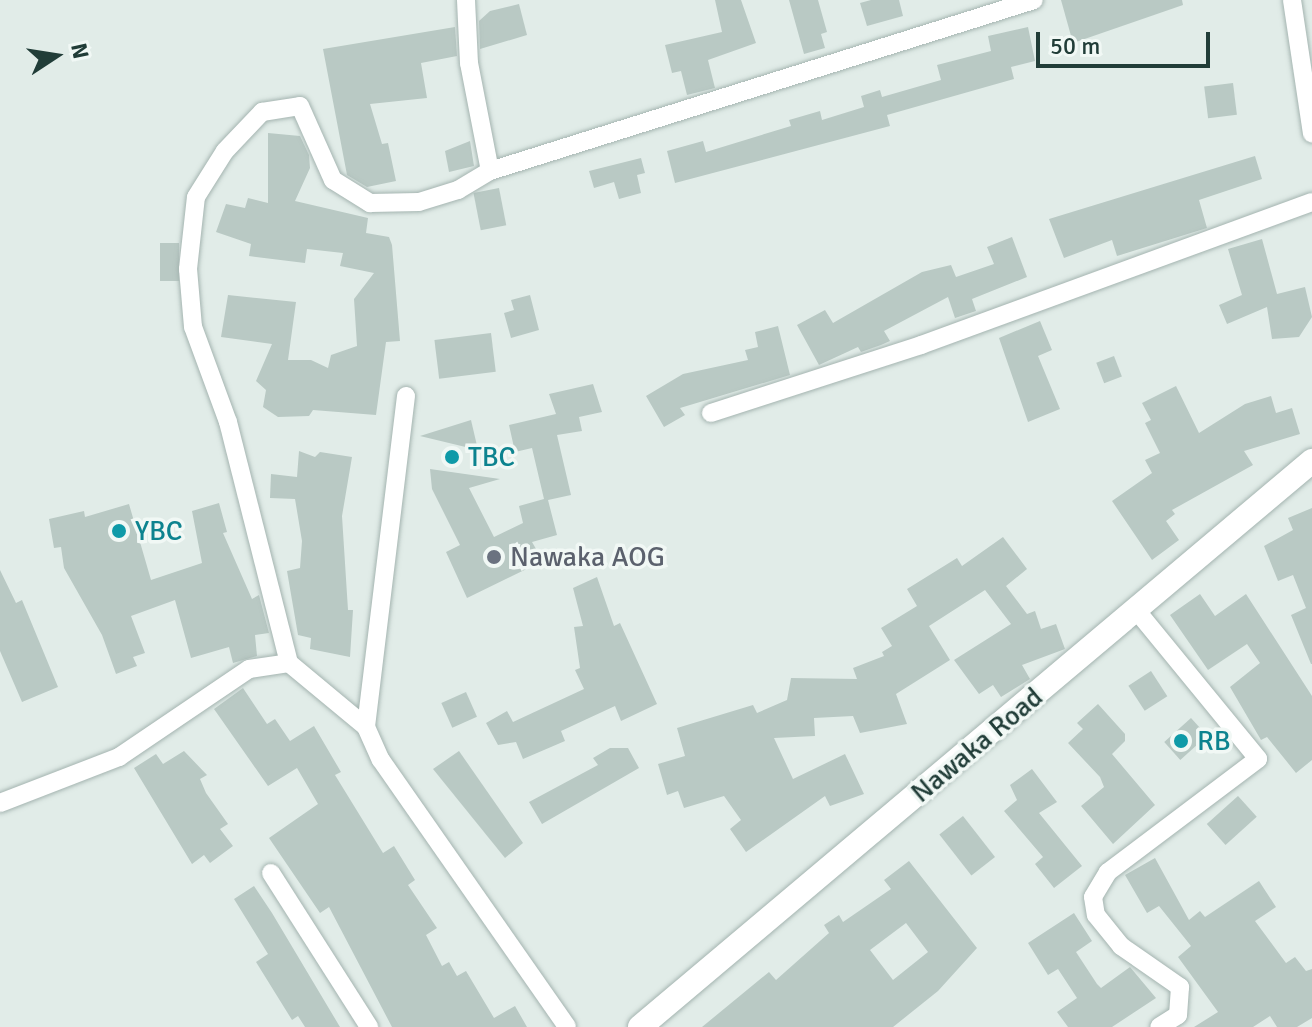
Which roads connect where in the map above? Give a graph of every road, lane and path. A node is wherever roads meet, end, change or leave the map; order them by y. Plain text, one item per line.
1 (466, 0) edge
2 (1034, 0) edge
3 (1292, 0) edge
4 (1312, 134) edge
5 (490, 171) junction
6 (1312, 202) edge
7 (406, 396) dead end
8 (711, 413) dead end
9 (1312, 461) edge
10 (1137, 611) junction
11 (289, 663) junction
12 (366, 727) junction
13 (0, 803) edge
14 (271, 873) dead end
15 (369, 1027) edge
16 (567, 1027) edge
17 (640, 1027) edge
18 (1159, 1027) edge

1 - 5 street
2 - 5 street
3 - 4 street
5 - 11 street
6 - 8 street
7 - 12 street
9 - 10 street, Nawaka Road
10 - 17 street, Nawaka Road
10 - 18 street
11 - 12 street
11 - 13 street
12 - 16 street
14 - 15 street

